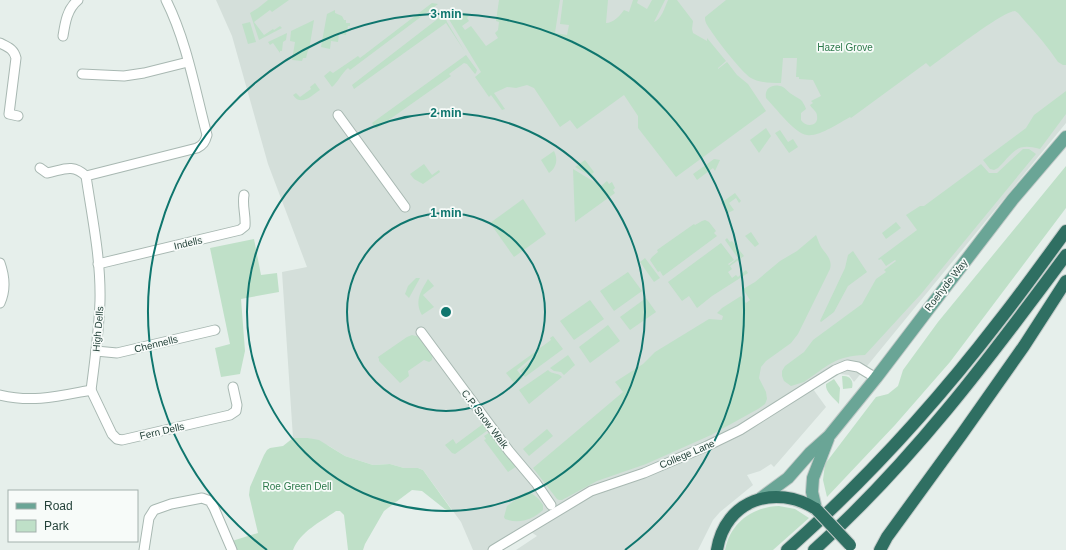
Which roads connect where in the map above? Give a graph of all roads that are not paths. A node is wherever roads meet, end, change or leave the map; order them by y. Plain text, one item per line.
1 (78, 0) edge
2 (166, 0) edge
3 (63, 36) dead end
4 (0, 43) edge
5 (188, 62) junction
6 (82, 74) dead end
7 (338, 115) dead end
8 (18, 116) dead end
9 (1066, 137) edge
10 (40, 168) dead end
11 (86, 176) junction
12 (244, 195) dead end
13 (405, 207) dead end
14 (1066, 231) edge
15 (1066, 255) edge
16 (0, 263) edge
17 (98, 264) junction
18 (1066, 281) edge
19 (0, 303) edge
20 (215, 330) dead end
21 (421, 332) dead end
22 (96, 351) junction
23 (876, 378) junction
24 (233, 387) dead end
25 (91, 390) junction
26 (0, 395) edge
27 (829, 436) junction
28 (761, 498) junction
29 (551, 505) dead end
30 (816, 509) junction
31 (852, 548) edge
32 (717, 549) edge
33 (144, 550) edge
34 (232, 550) edge
35 (493, 550) edge
36 (787, 550) edge
37 (814, 550) edge
38 (880, 550) edge

1 - 3 street
2 - 5 street
4 - 8 street
5 - 6 street
5 - 11 street
7 - 13 street
9 - 23 main road, Roehyde Way
10 - 11 street
11 - 17 street, High Dells
12 - 17 street, Indells
14 - 36 highway
15 - 37 highway
16 - 19 street
17 - 22 street, High Dells
18 - 38 highway
20 - 22 street, Chennells
21 - 29 street, C.P. Snow Walk
22 - 25 street, High Dells
23 - 27 main road, Roehyde Way
23 - 35 street, College Lane
24 - 25 street, Fern Dells
25 - 26 street
27 - 28 main road, Roehyde Way
27 - 30 main road, Roehyde Way
28 - 30 highway
28 - 32 highway
30 - 31 highway, bridge
33 - 34 street

